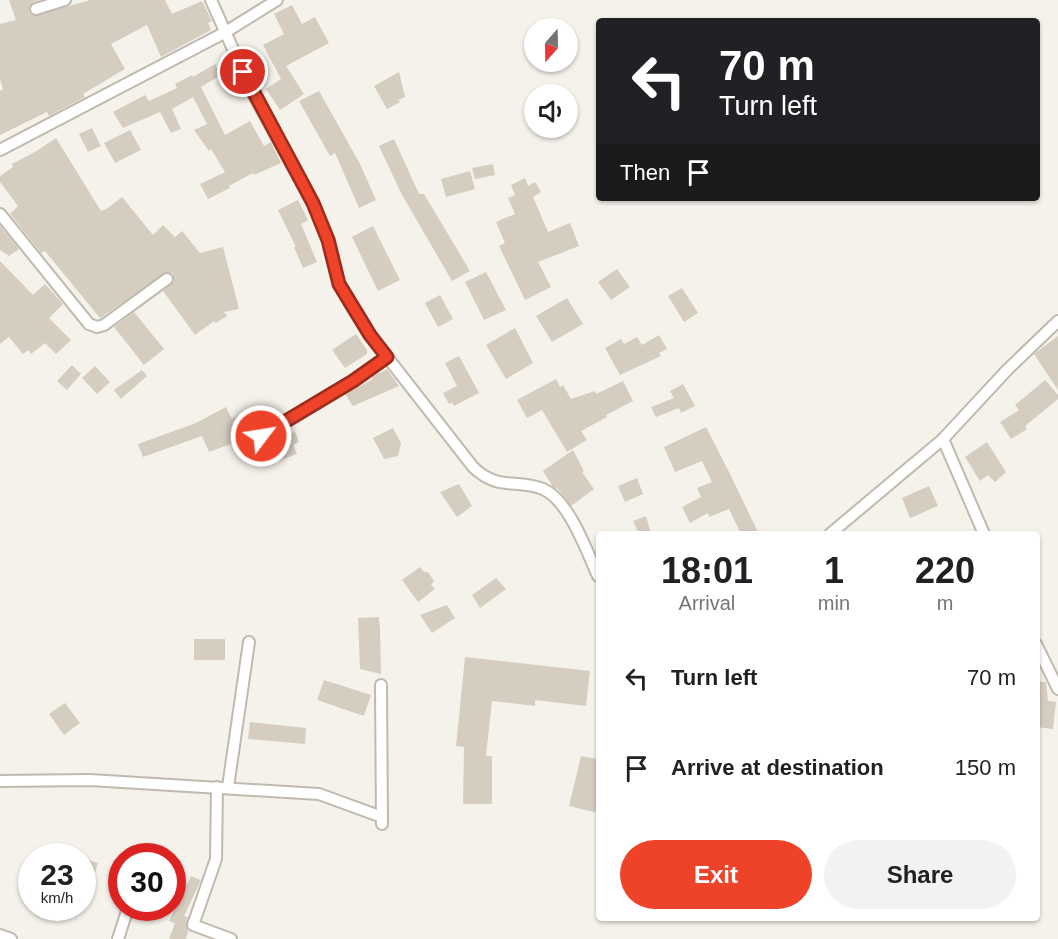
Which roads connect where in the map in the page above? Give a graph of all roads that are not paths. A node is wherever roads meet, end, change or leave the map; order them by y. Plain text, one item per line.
1 (65, 0) edge
2 (211, 0) edge
3 (277, 0) edge
4 (36, 9) dead end
5 (224, 33) junction
6 (0, 150) edge
7 (0, 214) edge
8 (167, 279) dead end
9 (1058, 321) edge
10 (387, 357) junction
11 (261, 436) dead end
12 (943, 439) junction
13 (834, 531) edge
14 (983, 531) edge
15 (596, 572) edge
16 (249, 642) dead end
17 (1040, 652) edge
18 (381, 685) dead end
19 (1058, 689) edge
20 (0, 781) edge
21 (222, 787) junction
22 (124, 921) edge
23 (0, 934) edge
24 (11, 939) edge
25 (118, 939) edge
26 (231, 939) edge

1 - 4 street
2 - 5 street
3 - 5 street
5 - 6 street
5 - 10 street
7 - 8 street
9 - 12 street
10 - 11 street
10 - 15 street
12 - 13 street
12 - 14 street
16 - 21 street
17 - 19 street
18 - 21 street
20 - 21 street
21 - 26 street
22 - 25 street
23 - 24 street

